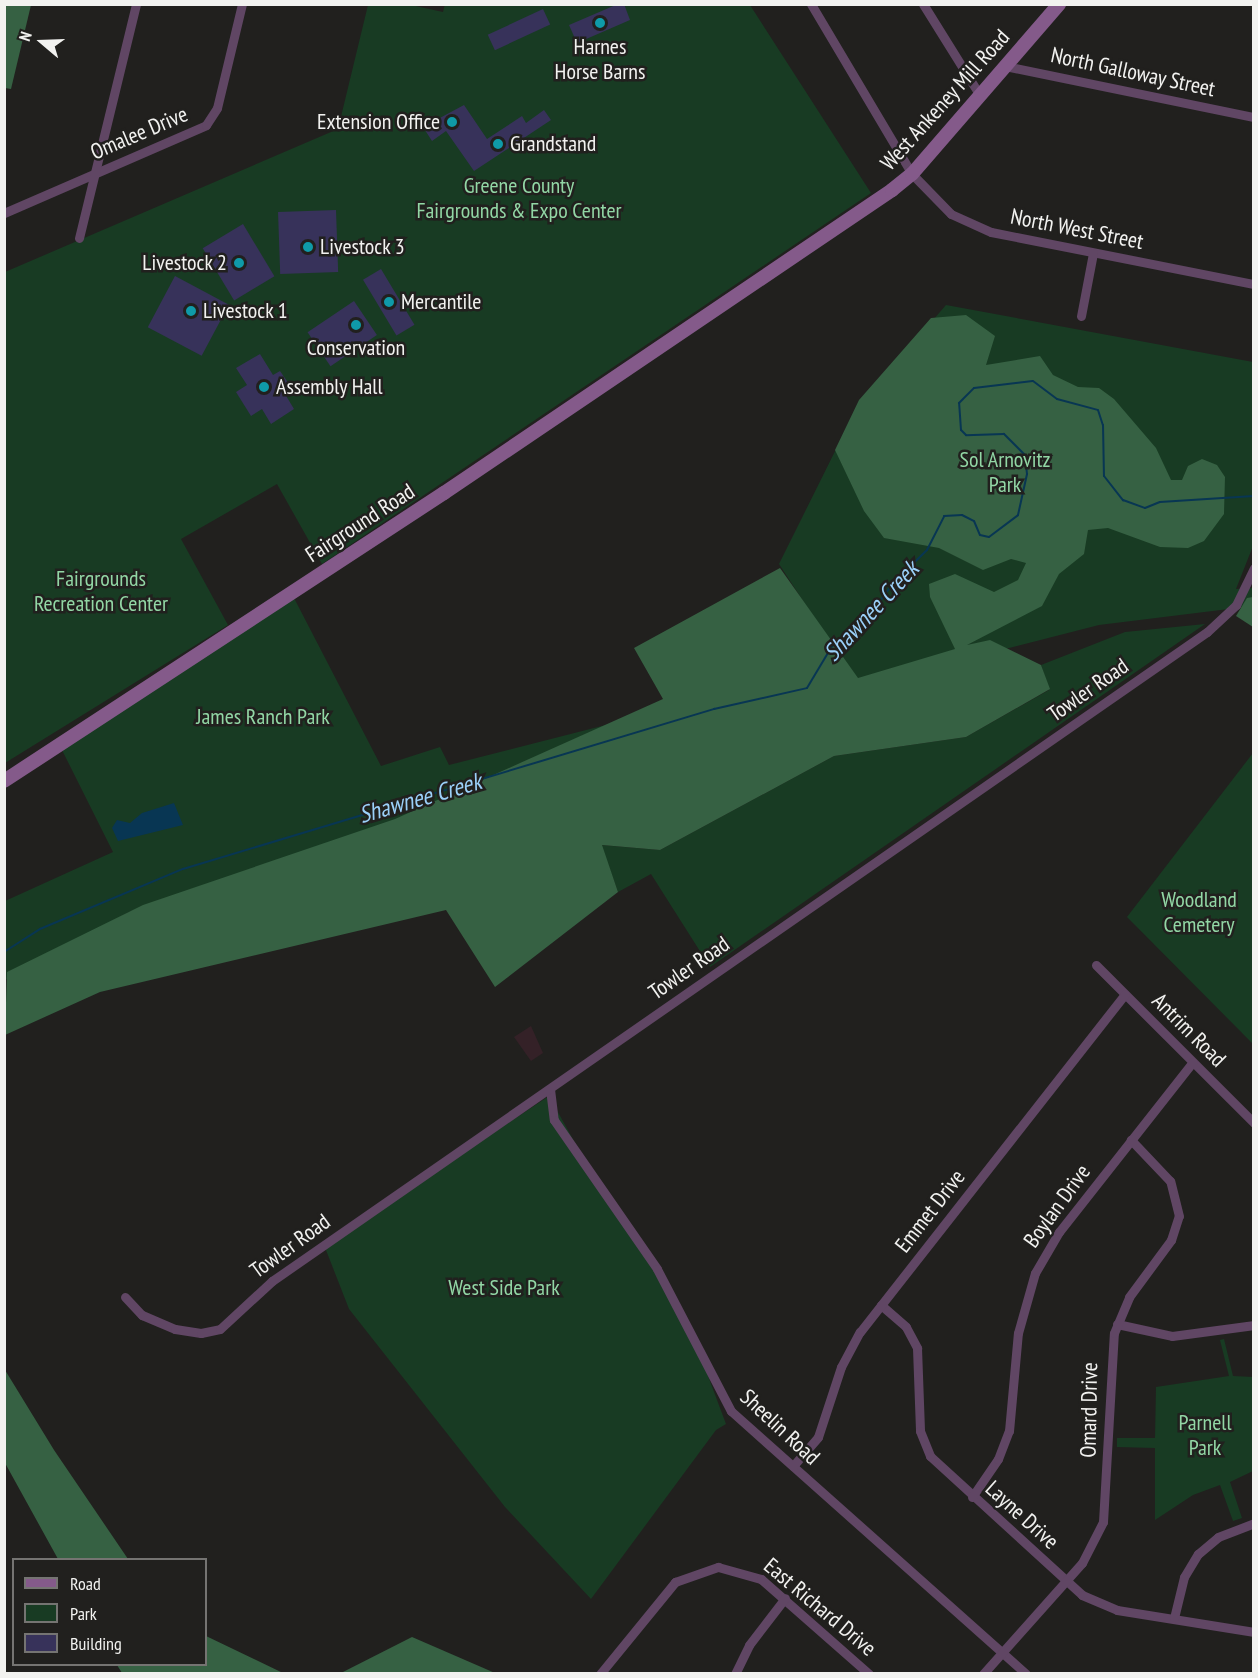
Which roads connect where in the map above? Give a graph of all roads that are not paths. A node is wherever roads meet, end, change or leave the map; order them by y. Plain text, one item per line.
1 (136, 4) edge
2 (242, 4) edge
3 (811, 4) edge
4 (923, 4) edge
5 (1059, 4) edge
6 (1005, 66) junction
7 (979, 94) junction
8 (1254, 117) edge
9 (93, 174) junction
10 (912, 174) junction
11 (4, 213) edge
12 (79, 238) dead end
13 (1093, 253) junction
14 (1254, 284) edge
15 (736, 296) joint
16 (1081, 316) dead end
17 (1254, 568) edge
18 (4, 781) edge
19 (1096, 965) dead end
20 (1125, 994) junction
21 (1192, 1062) junction
22 (550, 1089) junction
23 (1254, 1123) edge
24 (1131, 1140) junction
25 (125, 1297) dead end
26 (881, 1305) junction
27 (1117, 1324) junction
28 (1254, 1325) edge
29 (793, 1466) junction
30 (972, 1497) junction
31 (1254, 1523) edge
32 (1066, 1581) junction
33 (785, 1598) junction
34 (1174, 1618) junction
35 (1254, 1632) edge
36 (1002, 1653) junction
37 (858, 1670) edge
38 (600, 1674) edge
39 (735, 1674) edge
40 (869, 1674) edge
41 (983, 1674) edge
42 (1026, 1674) edge

1 - 9 street
2 - 9 street, Omalee Drive
3 - 10 street, North West Street
4 - 7 street
5 - 6 street, West Ankeney Mill Road
6 - 7 street, West Ankeney Mill Road
6 - 8 street, North Galloway Street
7 - 10 street, West Ankeney Mill Road
9 - 11 street, Omalee Drive
9 - 12 street
10 - 13 street, North West Street
10 - 15 street, West Ankeney Mill Road
13 - 14 street, North West Street
13 - 16 street
15 - 18 street, Fairground Road
17 - 22 street, Towler Road
19 - 20 street, Antrim Road
20 - 21 street, Antrim Road
20 - 26 street, Emmet Drive
21 - 23 street, Antrim Road
21 - 24 street, Boylan Drive
22 - 25 street, Towler Road
22 - 29 street, Sheelin Road
24 - 27 street, Omard Drive
24 - 30 street, Boylan Drive
26 - 29 street, Emmet Drive
26 - 30 street, Layne Drive
27 - 28 street
27 - 32 street, Omard Drive
29 - 36 street, Sheelin Road
30 - 32 street, Layne Drive
31 - 34 street
32 - 34 street, Layne Drive
32 - 36 street, Omard Drive
33 - 37 street, East Richard Drive
33 - 38 street, East Richard Drive
33 - 39 street
34 - 35 street, Layne Drive
36 - 41 street, Omard Drive
36 - 42 street, Sheelin Road
37 - 40 street, East Richard Drive

